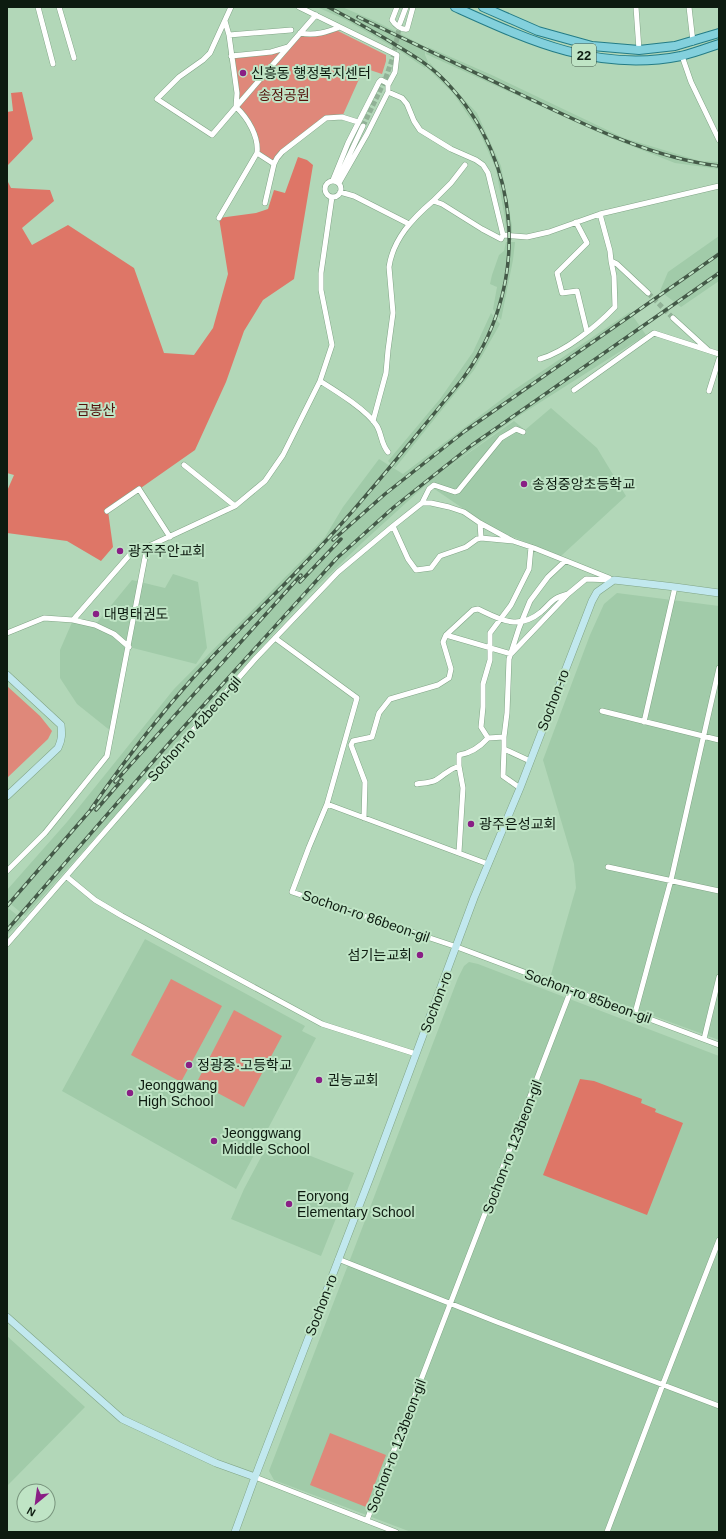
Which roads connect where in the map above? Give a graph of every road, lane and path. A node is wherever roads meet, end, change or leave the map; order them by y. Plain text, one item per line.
1 (38, 7) edge
2 (59, 7) edge
3 (231, 7) edge
4 (299, 7) edge
5 (397, 7) edge
6 (406, 7) edge
7 (413, 7) edge
8 (455, 7) edge
9 (483, 7) edge
10 (636, 7) edge
11 (689, 7) edge
12 (316, 16) junction
13 (225, 21) junction
14 (400, 23) tunnel mouth
15 (340, 27) junction
16 (291, 30) dead end
17 (300, 33) junction
18 (719, 33) edge
19 (229, 35) junction
20 (693, 42) junction
21 (719, 44) edge
22 (289, 47) junction
23 (639, 50) junction
24 (231, 56) junction
25 (682, 56) junction
26 (74, 58) dead end
27 (53, 64) dead end
28 (388, 85) junction
29 (388, 92) junction
30 (236, 107) junction
31 (358, 122) junction
32 (363, 126) tunnel mouth
33 (719, 140) edge
34 (257, 153) junction
35 (274, 164) junction
36 (465, 165) dead end
37 (336, 182) junction
38 (719, 186) edge
39 (340, 192) junction
40 (332, 197) junction
41 (433, 201) junction
42 (265, 203) dead end
43 (600, 214) junction
44 (219, 218) dead end
45 (576, 222) junction
46 (409, 224) junction
47 (503, 235) junction
48 (611, 261) junction
49 (648, 293) tunnel mouth
50 (673, 318) tunnel mouth
51 (587, 332) junction
52 (710, 352) junction
53 (719, 354) edge
54 (540, 359) dead end
55 (719, 359) edge
56 (320, 381) junction
57 (574, 390) dead end
58 (709, 391) dead end
59 (373, 421) junction
60 (523, 432) dead end
61 (388, 452) dead end
62 (184, 465) dead end
63 (422, 503) junction
64 (235, 506) junction
65 (108, 511) dead end
66 (480, 523) junction
67 (393, 526) junction
68 (170, 537) junction
69 (481, 538) junction
70 (513, 541) junction
71 (147, 547) junction
72 (532, 547) junction
73 (564, 561) junction
74 (614, 580) junction
75 (676, 587) junction
76 (719, 593) edge
77 (568, 594) junction
78 (73, 620) junction
79 (501, 621) junction
80 (521, 622) junction
81 (7, 633) edge
82 (446, 635) junction
83 (275, 638) junction
84 (129, 647) junction
85 (490, 648) junction
86 (511, 654) junction
87 (719, 668) edge
88 (7, 675) edge
89 (602, 712) dead end
90 (644, 722) junction
91 (703, 736) junction
92 (504, 737) junction
93 (488, 738) junction
94 (719, 740) edge
95 (504, 749) junction
96 (530, 761) junction
97 (459, 766) junction
98 (417, 784) dead end
99 (520, 788) junction
100 (8, 793) edge
101 (327, 804) junction
102 (364, 818) junction
103 (459, 852) junction
104 (488, 864) junction
105 (608, 867) dead end
106 (7, 871) edge
107 (67, 877) junction
108 (671, 880) junction
109 (719, 891) edge
110 (7, 944) edge
111 (457, 947) junction
112 (719, 978) edge
113 (572, 990) junction
114 (635, 1013) junction
115 (704, 1039) junction
116 (719, 1044) edge
117 (416, 1054) junction
118 (719, 1240) edge
119 (338, 1259) junction
120 (451, 1304) junction
121 (7, 1317) edge
122 (663, 1384) junction
123 (719, 1406) edge
124 (255, 1477) junction
125 (367, 1520) junction
126 (235, 1532) edge
127 (396, 1532) edge
128 (607, 1532) edge

1 - 27 street
2 - 26 street
3 - 13 street
4 - 12 street
5 - 7 street
6 - 14 street
8 - 25 main road, 22
9 - 23 main road, 22
10 - 23 street
11 - 20 street
12 - 15 street
12 - 17 street
13 - 19 street
13 - 30 street
15 - 17 street
15 - 28 street
16 - 19 street
17 - 22 street
18 - 20 main road, 22
19 - 24 street
20 - 23 main road, 22
21 - 25 main road, 22
22 - 24 street
22 - 30 street
24 - 30 street
25 - 33 street
28 - 29 street
28 - 31 street
29 - 37 street
29 - 47 street
30 - 34 street
31 - 35 street
31 - 37 street
32 - 37 street
34 - 35 street
34 - 44 street
35 - 42 street
36 - 41 street
37 - 39 street
37 - 40 street
38 - 43 street
39 - 40 street
39 - 46 street
40 - 56 street
41 - 46 street
41 - 47 street
43 - 45 street
43 - 48 street
45 - 47 street
45 - 51 street
46 - 59 street
48 - 49 street
48 - 51 street
50 - 52 street
51 - 54 street
52 - 53 street
52 - 57 street
55 - 58 street
56 - 59 street
56 - 64 street
59 - 61 street
60 - 63 street, Sochon-ro 42beon-gil
62 - 64 street
63 - 66 street
63 - 67 street, Sochon-ro 42beon-gil
64 - 68 street
65 - 68 street
66 - 69 street
66 - 70 street
67 - 69 street
67 - 83 street, Sochon-ro 42beon-gil
68 - 71 street
69 - 70 street
70 - 72 street
71 - 78 street
71 - 84 street
72 - 73 street
72 - 79 street
73 - 74 street
73 - 80 street
74 - 75 street
74 - 77 street
74 - 96 street, Sochon-ro
75 - 76 street
75 - 90 street
77 - 80 street
77 - 86 street
78 - 81 street
78 - 84 street
79 - 80 street
79 - 82 street
79 - 85 street
80 - 86 street
82 - 85 street
82 - 102 street
83 - 101 street, Sochon-ro 86beon-gil
83 - 107 street, Sochon-ro 42beon-gil
84 - 106 street
85 - 86 street
85 - 93 street
86 - 92 street
87 - 91 street
88 - 100 street
89 - 90 street
90 - 91 street
91 - 94 street
91 - 108 street
92 - 93 street
92 - 95 street
93 - 97 street
95 - 96 street
95 - 99 street
96 - 99 street, Sochon-ro
97 - 98 street
97 - 103 street
99 - 104 street, Sochon-ro
101 - 102 street
101 - 111 street, Sochon-ro 86beon-gil
102 - 103 street
103 - 104 street
104 - 111 street, Sochon-ro
105 - 108 street
107 - 110 street, Sochon-ro 42beon-gil
107 - 117 street
108 - 109 street
108 - 114 street
111 - 113 street, Sochon-ro 85beon-gil
111 - 117 street, Sochon-ro
112 - 115 street
113 - 114 street, Sochon-ro 85beon-gil
113 - 120 street, Sochon-ro 123beon-gil
114 - 115 street, Sochon-ro 85beon-gil
115 - 116 street, Sochon-ro 85beon-gil
117 - 119 street, Sochon-ro
118 - 122 street
119 - 120 street
119 - 124 street, Sochon-ro
120 - 122 street
120 - 125 street, Sochon-ro 123beon-gil
121 - 124 street
122 - 123 street
122 - 128 street
124 - 125 street
124 - 126 street, Sochon-ro
125 - 127 street

